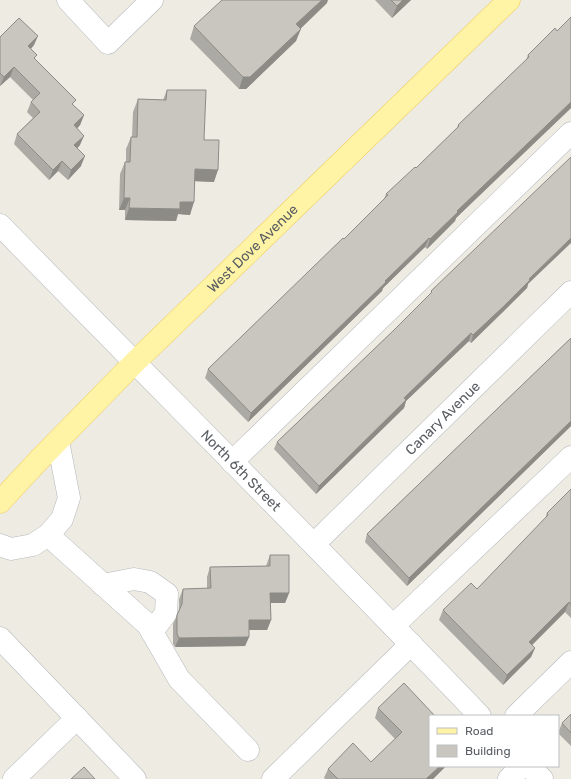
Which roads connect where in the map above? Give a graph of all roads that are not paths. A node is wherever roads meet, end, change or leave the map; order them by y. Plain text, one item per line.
1 (68, 0) edge
2 (152, 0) edge
3 (509, 0) edge
4 (571, 133) edge
5 (0, 225) edge
6 (571, 292) edge
7 (134, 363) junction
8 (58, 441) junction
9 (571, 457) edge
10 (232, 462) junction
11 (0, 502) edge
12 (48, 535) junction
13 (314, 544) junction
14 (0, 545) edge
15 (103, 585) junction
16 (393, 626) junction
17 (152, 632) junction
18 (0, 638) edge
19 (411, 644) junction
20 (571, 662) edge
21 (479, 715) edge
22 (517, 715) edge
23 (77, 718) junction
24 (248, 750) dead end
25 (521, 767) edge
26 (530, 767) edge
27 (14, 779) edge
28 (135, 779) edge
29 (273, 779) edge
30 (509, 779) edge
31 (542, 779) edge

1 - 2 street
3 - 7 main road, West Dove Avenue
4 - 10 street
5 - 7 street, North 6th Street
6 - 13 street, Canary Avenue
7 - 8 main road, West Dove Avenue
7 - 10 street, North 6th Street
8 - 11 main road, West Dove Avenue
8 - 12 street
9 - 16 street
10 - 13 street, North 6th Street
12 - 14 street
12 - 15 street
13 - 16 street, North 6th Street
15 - 17 street
15 - 17 street
16 - 19 street, North 6th Street
17 - 24 street
18 - 23 street
19 - 21 street, North 6th Street
19 - 29 street
20 - 22 street
23 - 27 street
23 - 28 street
25 - 30 street
26 - 31 street

